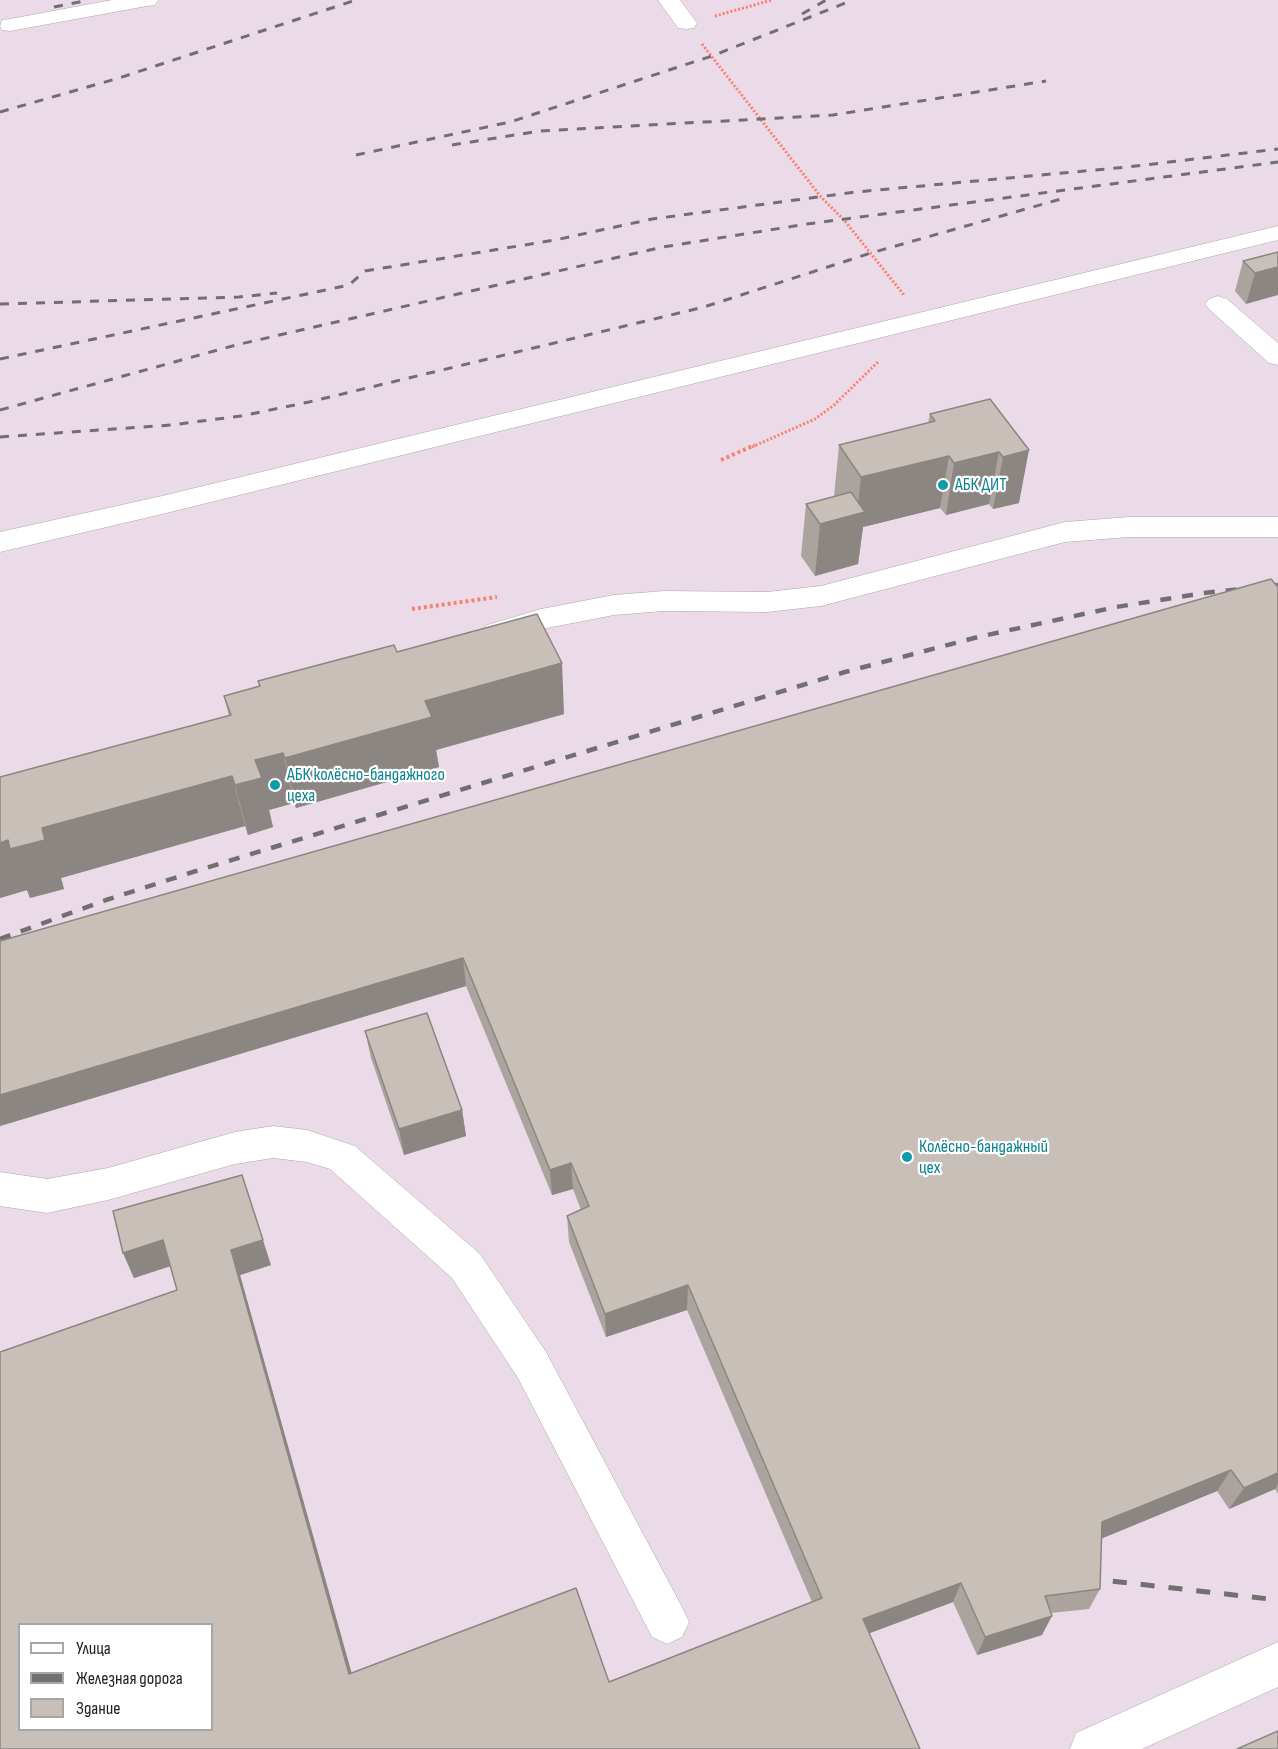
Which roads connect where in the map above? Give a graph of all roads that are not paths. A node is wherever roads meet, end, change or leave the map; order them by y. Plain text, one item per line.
1 (147, 0) edge
2 (669, 0) edge
3 (686, 23) road end
4 (10, 24) dead end
5 (1278, 233) edge
6 (1218, 304) dead end
7 (1278, 357) edge
8 (1278, 527) edge
9 (0, 542) edge
10 (473, 639) edge
11 (0, 1189) edge
12 (667, 1623) dead end
13 (1278, 1664) edge
14 (1092, 1749) edge

1 - 4 lane
2 - 3 lane
5 - 9 lane
6 - 7 lane
8 - 10 lane
11 - 12 lane
13 - 14 lane

